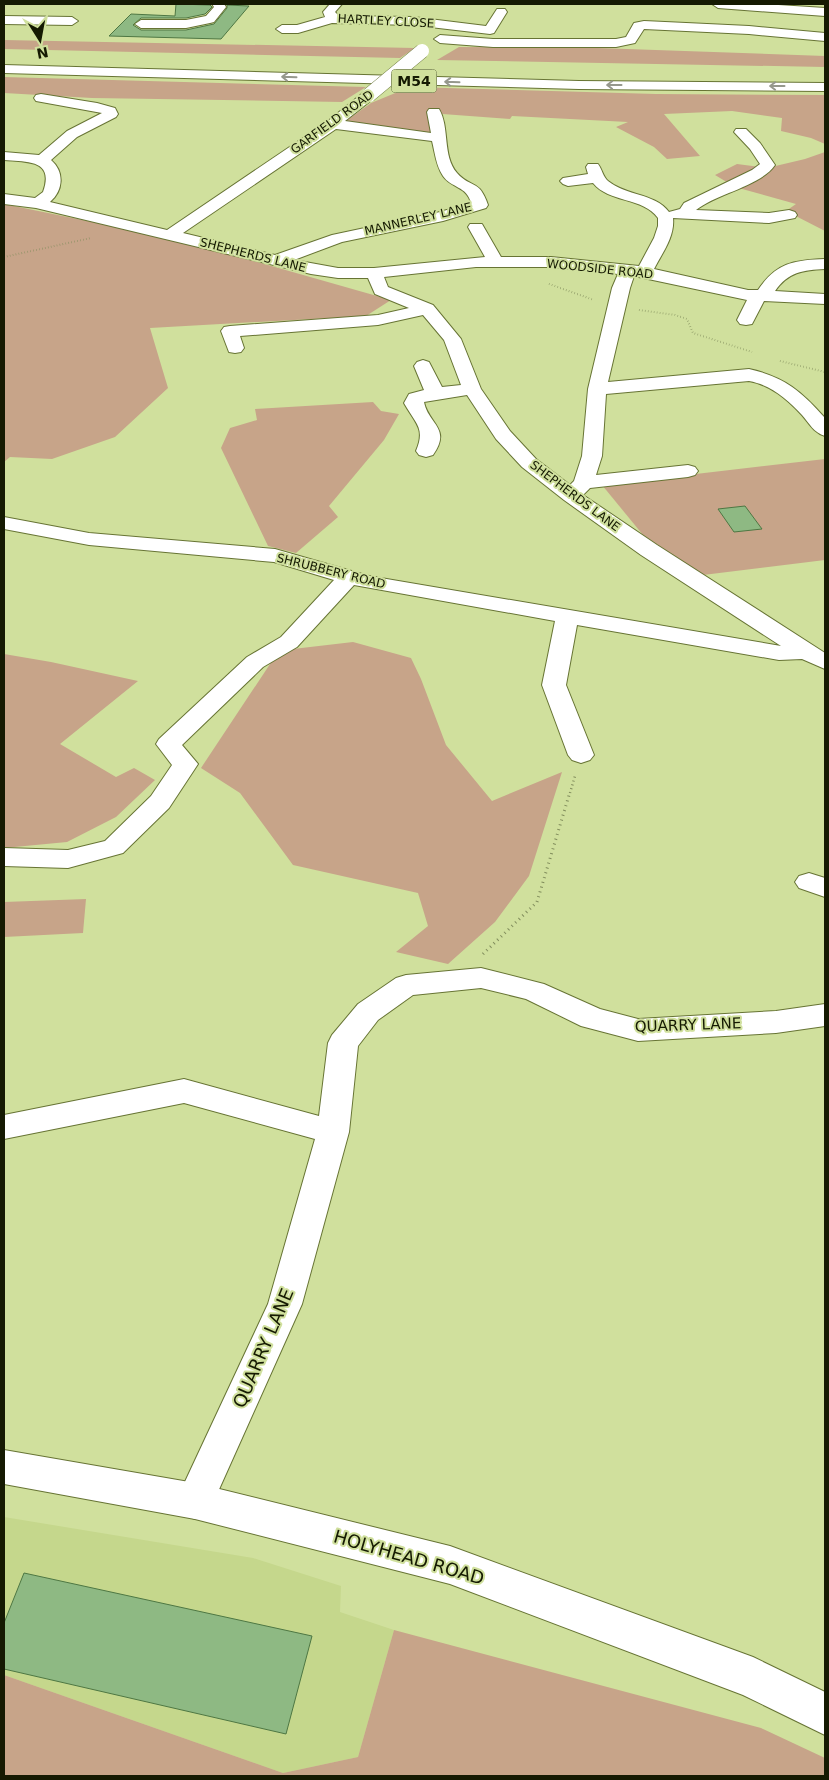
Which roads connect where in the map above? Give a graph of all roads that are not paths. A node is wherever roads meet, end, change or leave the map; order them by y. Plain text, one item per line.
1 (218, 4) edge
2 (336, 4) edge
3 (718, 4) edge
4 (452, 12) dead end
5 (501, 12) dead end
6 (825, 12) edge
7 (787, 13) dead end
8 (473, 15) dead end
9 (63, 19) dead end
10 (332, 19) junction
11 (4, 20) edge
12 (436, 23) junction
13 (140, 24) dead end
14 (458, 25) junction
15 (282, 29) dead end
16 (741, 29) junction
17 (781, 33) junction
18 (825, 37) edge
19 (440, 39) junction
20 (735, 46) dead end
21 (4, 58) edge
22 (4, 69) edge
23 (825, 76) edge
24 (825, 87) edge
25 (41, 98) dead end
26 (434, 112) dead end
27 (333, 124) junction
28 (741, 132) dead end
29 (439, 138) junction
30 (4, 156) edge
31 (43, 160) junction
32 (568, 181) dead end
33 (714, 181) dead end
34 (4, 199) edge
35 (36, 204) junction
36 (682, 214) junction
37 (789, 215) dead end
38 (476, 227) dead end
39 (170, 234) junction
40 (278, 260) junction
41 (495, 262) junction
42 (825, 264) edge
43 (636, 271) junction
44 (374, 273) junction
45 (760, 296) junction
46 (825, 299) edge
47 (427, 309) junction
48 (746, 320) dead end
49 (235, 348) dead end
50 (423, 366) dead end
51 (597, 389) junction
52 (472, 390) junction
53 (435, 393) junction
54 (825, 430) edge
55 (426, 451) dead end
56 (688, 471) dead end
57 (577, 489) junction
58 (4, 523) edge
59 (350, 577) junction
60 (567, 617) junction
61 (816, 657) edge
62 (581, 755) road end
63 (4, 857) edge
64 (825, 1015) edge
65 (4, 1127) edge
66 (333, 1132) junction
67 (4, 1467) edge
68 (195, 1501) junction
69 (825, 1714) edge

1 - 13 main road
2 - 10 main road, HARTLEY CLOSE
3 - 6 main road
4 - 12 main road
5 - 14 main road, HARTLEY CLOSE
7 - 17 main road
8 - 14 main road, GARFIELD ROAD
9 - 11 main road
10 - 12 main road, HARTLEY CLOSE
10 - 15 main road
12 - 14 main road, HARTLEY CLOSE
14 - 19 main road, GARFIELD ROAD
16 - 17 main road
16 - 19 main road
16 - 20 main road
17 - 18 main road
19 - 27 main road, GARFIELD ROAD, bridge
21 - 23 main road, M54
24 -> 22 main road, M54
25 - 31 main road
26 - 29 main road, MANNERLEY LANE
27 - 29 main road
27 - 39 main road, GARFIELD ROAD
28 - 36 main road
29 - 40 main road, MANNERLEY LANE
30 - 31 main road
31 - 35 main road
32 - 36 main road
33 - 36 main road
34 - 35 main road, SHEPHERDS LANE
35 - 39 main road, SHEPHERDS LANE
36 - 37 main road
36 - 43 main road
38 - 41 main road
39 - 40 main road, SHEPHERDS LANE
40 - 44 main road, SHEPHERDS LANE
41 - 43 main road, WOODSIDE ROAD
41 - 44 main road, WOODSIDE ROAD
42 - 45 main road
43 - 45 main road, WOODSIDE ROAD
43 - 51 main road
44 - 47 main road, SHEPHERDS LANE
45 - 46 main road, WOODSIDE ROAD
45 - 48 main road
47 - 49 main road
47 - 52 main road, SHEPHERDS LANE
50 - 53 main road
51 - 54 main road
51 - 57 main road
52 - 53 main road
52 - 57 main road, SHEPHERDS LANE
53 - 55 main road
56 - 57 main road
57 - 61 main road, SHEPHERDS LANE
58 - 59 main road, SHRUBBERY ROAD
59 - 60 main road, SHRUBBERY ROAD
59 - 63 main road
60 - 61 main road, SHRUBBERY ROAD
60 - 62 main road
64 - 66 main road, QUARRY LANE
65 - 66 main road
66 - 68 main road, QUARRY LANE
67 - 68 main road, HOLYHEAD ROAD
68 - 69 main road, HOLYHEAD ROAD

